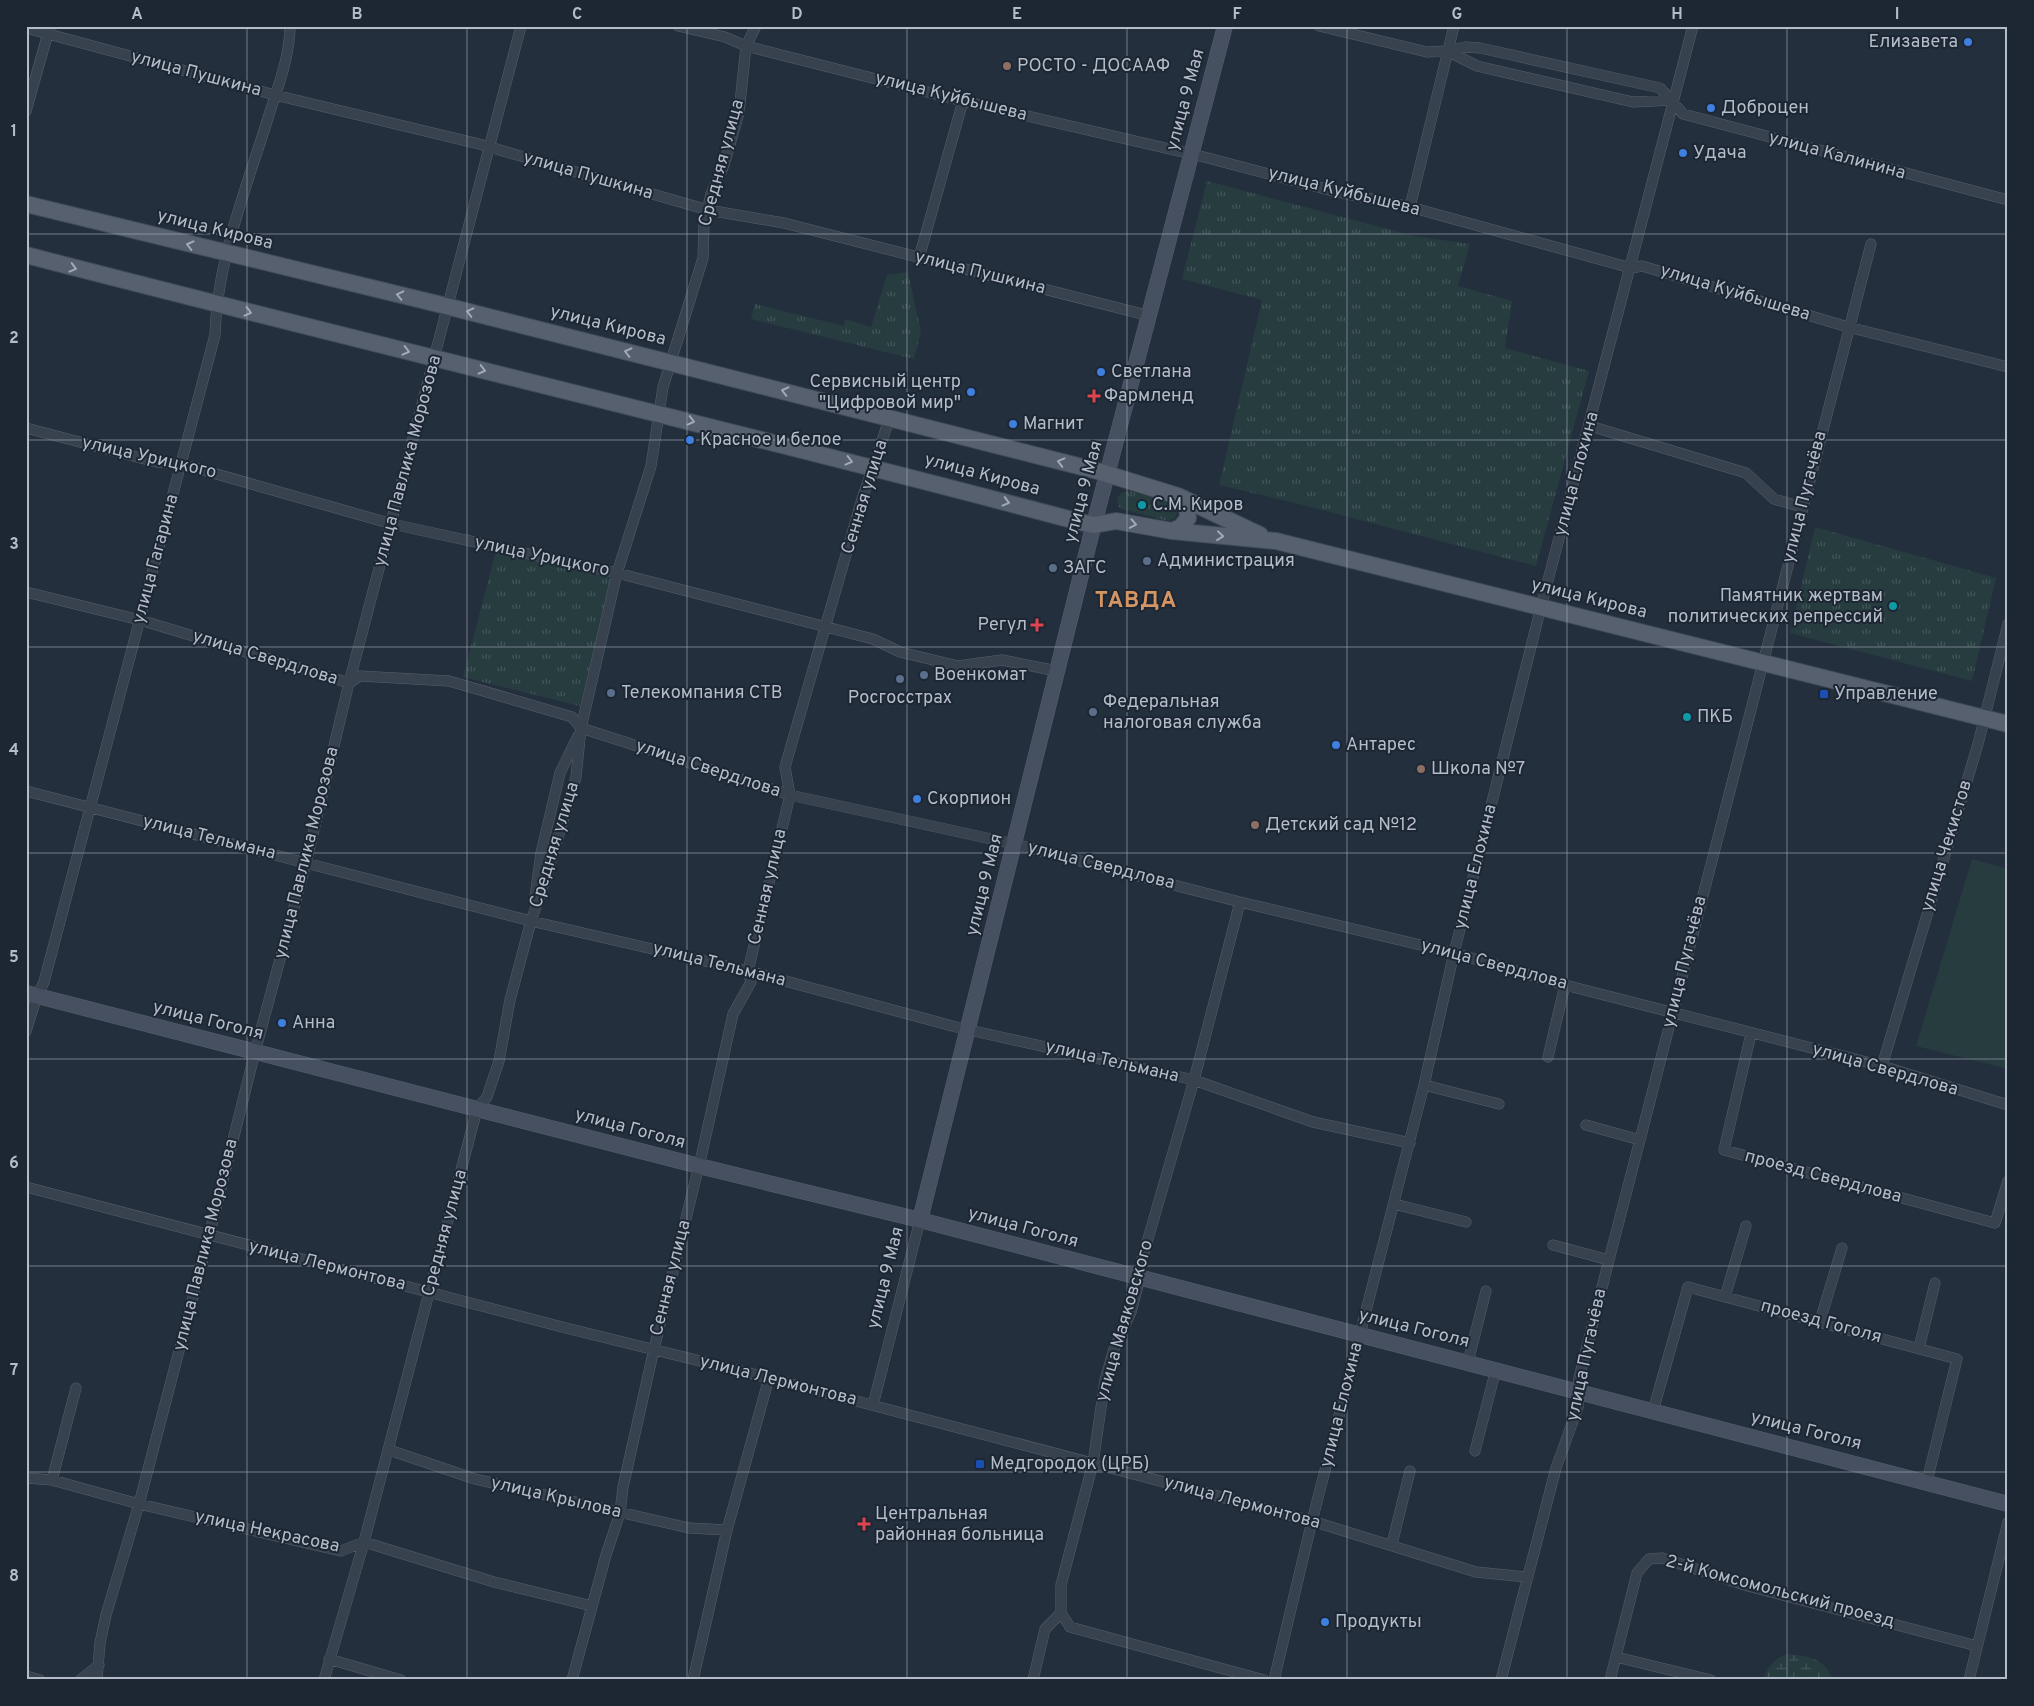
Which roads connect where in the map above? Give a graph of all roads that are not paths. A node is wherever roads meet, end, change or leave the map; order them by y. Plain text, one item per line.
1 (290, 26) edge
2 (521, 26) edge
3 (678, 26) edge
4 (756, 26) edge
5 (1226, 26) edge
6 (1319, 26) edge
7 (1454, 26) edge
8 (1693, 26) edge
9 (26, 28) edge
10 (49, 30) edge
11 (746, 46) junction
12 (1448, 51) junction
13 (275, 95) junction
14 (1672, 100) junction
15 (962, 101) junction
16 (26, 111) edge
17 (488, 147) junction
18 (1191, 154) junction
19 (2008, 200) edge
20 (26, 204) edge
21 (1410, 207) junction
22 (708, 210) junction
23 (1871, 244) dead end
24 (226, 254) junction
25 (26, 255) edge
26 (919, 258) junction
27 (1631, 268) junction
28 (216, 305) junction
29 (447, 306) junction
30 (1150, 316) junction
31 (1848, 327) junction
32 (435, 358) junction
33 (669, 362) junction
34 (2008, 367) edge
35 (658, 413) junction
36 (890, 417) junction
37 (1590, 426) junction
38 (26, 428) edge
39 (181, 464) junction
40 (874, 467) junction
41 (1108, 475) junction
42 (1178, 496) junction
43 (1802, 508) junction
44 (392, 524) junction
45 (1094, 526) junction
46 (1172, 531) junction
47 (1276, 542) junction
48 (617, 573) junction
49 (26, 592) edge
50 (1542, 606) junction
51 (140, 620) junction
52 (2008, 624) edge
53 (825, 627) junction
54 (1764, 664) junction
55 (1057, 672) junction
56 (349, 683) junction
57 (1984, 718) junction
58 (2008, 724) edge
59 (582, 728) junction
60 (26, 791) edge
61 (790, 795) junction
62 (91, 809) junction
63 (1014, 844) junction
64 (306, 863) junction
65 (1240, 902) junction
66 (531, 921) junction
67 (1454, 953) junction
68 (748, 971) junction
69 (1565, 985) junction
70 (31, 995) edge
71 (1673, 1011) junction
72 (968, 1029) junction
73 (26, 1031) edge
74 (1751, 1034) junction
75 (254, 1052) junction
76 (1548, 1057) dead end
77 (1882, 1066) junction
78 (1194, 1080) junction
79 (1424, 1085) junction
80 (1498, 1104) dead end
81 (2008, 1105) edge
82 (477, 1109) junction
83 (1586, 1125) dead end
84 (1640, 1140) junction
85 (1410, 1142) junction
86 (699, 1166) junction
87 (2008, 1180) edge
88 (26, 1187) edge
89 (1394, 1204) junction
90 (920, 1220) junction
91 (1466, 1222) dead end
92 (1746, 1226) dead end
93 (209, 1236) junction
94 (1553, 1245) dead end
95 (1842, 1248) dead end
96 (1608, 1260) junction
97 (1140, 1278) junction
98 (1936, 1283) dead end
99 (429, 1291) junction
100 (1486, 1291) dead end
101 (1725, 1297) junction
102 (1820, 1321) junction
103 (1360, 1334) junction
104 (1919, 1348) junction
105 (654, 1349) junction
106 (1468, 1362) junction
107 (1496, 1369) junction
108 (769, 1378) junction
109 (76, 1388) dead end
110 (1580, 1392) junction
111 (873, 1405) junction
112 (1653, 1411) junction
113 (389, 1450) junction
114 (1475, 1451) dead end
115 (1093, 1463) junction
116 (1410, 1471) dead end
117 (26, 1478) edge
118 (52, 1480) junction
119 (1927, 1481) junction
120 (139, 1504) junction
121 (2008, 1504) edge
122 (620, 1513) junction
123 (1312, 1521) junction
124 (2008, 1522) edge
125 (727, 1530) junction
126 (364, 1542) junction
127 (1392, 1544) junction
128 (1528, 1576) junction
129 (592, 1606) junction
130 (1062, 1613) junction
131 (1978, 1646) junction
132 (1616, 1657) junction
133 (329, 1660) junction
134 (99, 1665) junction
135 (26, 1676) edge
136 (40, 1680) edge
137 (80, 1680) edge
138 (91, 1680) edge
139 (97, 1680) edge
140 (324, 1680) edge
141 (401, 1680) edge
142 (572, 1680) edge
143 (693, 1680) edge
144 (1033, 1680) edge
145 (1264, 1680) edge
146 (1274, 1680) edge
147 (1501, 1680) edge
148 (1610, 1680) edge
149 (1711, 1680) edge
150 (1969, 1680) edge

1 - 13 street, улица Гагарина
2 - 17 street, улица Павлика Морозова
3 - 11 street, улица Куйбышева
4 - 11 street, Средняя улица
5 - 18 street, улица 9 Мая
6 - 12 street, улица Калинина
7 - 12 street
8 - 14 street, улица Елохина
9 - 10 street, улица Пушкина
10 - 13 street, улица Пушкина
10 - 16 street
11 - 15 street, улица Куйбышева
11 - 22 street, Средняя улица
12 - 14 street, улица Калинина
12 - 14 street, улица Калинина
12 - 21 street
13 - 17 street, улица Пушкина
13 - 24 street, улица Гагарина
14 - 19 street, улица Калинина
14 - 27 street, улица Елохина
15 - 18 street, улица Куйбышева
15 - 26 street
17 - 22 street, улица Пушкина
17 - 29 street, улица Павлика Морозова
18 - 21 street, улица Куйбышева
18 - 30 street, улица 9 Мая
24 -> 20 main road, улица Кирова
21 - 27 street, улица Куйбышева
22 - 26 street, улица Пушкина
22 - 33 street, Средняя улица
23 - 31 street, улица Пугачёва
24 - 28 street, улица Гагарина
29 -> 24 main road, улица Кирова
25 -> 28 main road, улица Кирова
26 - 30 street, улица Пушкина
27 - 31 street, улица Куйбышева
27 - 37 street, улица Елохина
28 -> 32 main road, улица Кирова
28 - 39 street, улица Гагарина
29 - 32 street, улица Павлика Морозова
33 -> 29 main road, улица Кирова
30 - 41 street, улица 9 Мая
31 - 34 street, улица Куйбышева
31 - 43 street, улица Пугачёва
32 -> 35 main road, улица Кирова
32 - 44 street, улица Павлика Морозова
33 - 35 street, Средняя улица
36 -> 33 main road, улица Кирова
35 -> 40 main road, улица Кирова
35 - 48 street, Средняя улица
36 - 40 street, Сенная улица
41 -> 36 main road, улица Кирова
37 - 43 street
37 - 50 street, улица Елохина
38 - 39 street, улица Урицкого
39 - 44 street, улица Урицкого
39 - 51 street, улица Гагарина
40 -> 45 main road, улица Кирова
40 - 53 street, Сенная улица
41 - 42 main road, улица Кирова
41 - 45 street, улица 9 Мая
42 - 46 main road
42 - 47 main road, улица Кирова
43 - 54 street, улица Пугачёва
44 - 48 street, улица Урицкого
44 - 56 street, улица Павлика Морозова
45 -> 46 main road, улица Кирова
45 - 55 street, улица 9 Мая
46 -> 47 main road, улица Кирова
47 - 50 main road, улица Кирова
48 - 53 street, улица Урицкого
48 - 59 street, Средняя улица
49 - 51 street, улица Свердлова
50 - 54 main road, улица Кирова
50 - 67 street, улица Елохина
51 - 56 street, улица Свердлова
51 - 62 street, улица Гагарина
52 - 57 street, улица Чекистов
53 - 55 street, улица Урицкого
53 - 61 street, Сенная улица
54 - 57 main road, улица Кирова
54 - 71 street, улица Пугачёва
55 - 63 street, улица 9 Мая
56 - 59 street, улица Свердлова
56 - 64 street, улица Павлика Морозова
57 - 58 main road, улица Кирова
57 - 77 street, улица Чекистов
59 - 61 street, улица Свердлова
59 - 66 street, Средняя улица
59 - 66 street
60 - 62 street, улица Тельмана
61 - 63 street, улица Свердлова
61 - 68 street, Сенная улица
62 - 64 street, улица Тельмана
62 - 70 street, улица Гагарина
63 - 65 street, улица Свердлова
63 - 72 street, улица 9 Мая
64 - 66 street, улица Тельмана
64 - 75 street, улица Павлика Морозова
65 - 67 street, улица Свердлова
65 - 78 street, улица Маяковского
66 - 68 street, улица Тельмана
66 - 82 street, Средняя улица
67 - 69 street, улица Свердлова
67 - 79 street, улица Елохина
68 - 72 street, улица Тельмана
68 - 86 street, Сенная улица
69 - 71 street, улица Свердлова
69 - 76 street
70 - 73 street, улица Гагарина
70 - 75 street, улица Гоголя
71 - 74 street, улица Свердлова
71 - 84 street, улица Пугачёва
72 - 78 street, улица Тельмана
72 - 90 street, улица 9 Мая
74 - 77 street, улица Свердлова
74 - 87 street, проезд Свердлова
75 - 82 street, улица Гоголя
75 - 93 street, улица Павлика Морозова
77 - 81 street, улица Свердлова
78 - 85 street, улица Тельмана
78 - 97 street, улица Маяковского
79 - 80 street
79 - 85 street, улица Елохина
82 - 86 street, улица Гоголя
82 - 99 street, Средняя улица
83 - 84 street
84 - 96 street, улица Пугачёва
85 - 89 street, улица Елохина
86 - 90 street, улица Гоголя
86 - 105 street, Сенная улица
88 - 93 street, улица Лермонтова
89 - 91 street
89 - 103 street, улица Елохина
90 - 97 street, улица Гоголя
90 - 111 street, улица 9 Мая
92 - 101 street
93 - 99 street, улица Лермонтова
93 - 120 street, улица Павлика Морозова
94 - 96 street
95 - 102 street
96 - 110 street, улица Пугачёва
97 - 103 street, улица Гоголя
97 - 115 street, улица Маяковского
98 - 104 street
99 - 105 street, улица Лермонтова
99 - 113 street, Средняя улица
100 - 106 street
101 - 102 street, проезд Гоголя
101 - 112 street, проезд Гоголя
102 - 104 street, проезд Гоголя
103 - 106 street, улица Гоголя
103 - 123 street, улица Елохина
104 - 119 street, проезд Гоголя
105 - 108 street, улица Лермонтова
105 - 122 street, Сенная улица
106 - 107 street, улица Гоголя
107 - 110 street, улица Гоголя
107 - 114 street
108 - 111 street, улица Лермонтова
108 - 125 street
109 - 118 street
110 - 112 street, улица Гоголя
110 - 128 street, улица Пугачёва
111 - 115 street, улица Лермонтова
112 - 119 street, улица Гоголя
113 - 122 street, улица Крылова
113 - 126 street, Средняя улица
115 - 123 street, улица Лермонтова
115 - 130 street, улица Маяковского
116 - 127 street
117 - 118 street, улица Некрасова
118 - 120 street, улица Некрасова
119 - 121 street, улица Гоголя
120 - 126 street, улица Некрасова
120 - 134 street, улица Павлика Морозова
122 - 125 street, улица Крылова
122 - 129 street, Сенная улица
123 - 127 street, улица Лермонтова
123 - 146 street, улица Елохина
124 - 131 street
125 - 143 street
126 - 129 street, улица Некрасова
126 - 133 street, Средняя улица
127 - 128 street, улица Лермонтова
128 - 147 street, улица Пугачёва
129 - 142 street, Сенная улица
130 - 144 street
130 - 145 street
131 - 132 street, 2-й Комсомольский проезд
131 - 150 street
132 - 148 street, 2-й Комсомольский проезд
132 - 149 street
133 - 140 street, Средняя улица
133 - 141 street
134 - 137 street
134 - 138 street
134 - 139 street, улица Павлика Морозова
135 - 136 street

